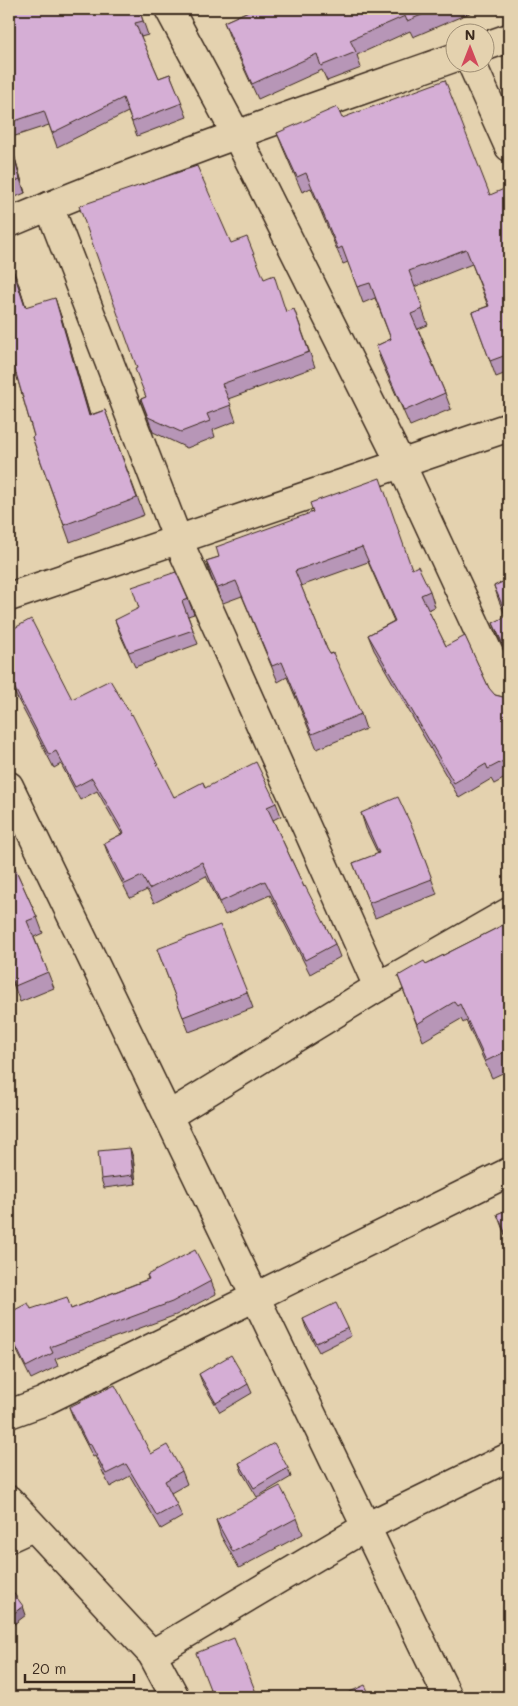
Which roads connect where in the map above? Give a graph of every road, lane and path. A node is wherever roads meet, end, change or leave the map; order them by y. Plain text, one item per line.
1 (169, 9) edge
2 (509, 38) edge
3 (496, 43) edge
4 (446, 60) edge
5 (476, 72) edge
6 (236, 134) junction
7 (509, 146) edge
8 (49, 206) junction
9 (9, 223) edge
10 (509, 427) edge
11 (401, 464) junction
12 (178, 540) junction
13 (9, 597) edge
14 (509, 697) edge
15 (9, 786) edge
16 (509, 912) edge
17 (378, 987) junction
18 (168, 1116) junction
19 (509, 1172) edge
20 (255, 1297) junction
21 (9, 1414) edge
22 (509, 1457) edge
23 (9, 1500) edge
24 (366, 1527) junction
25 (21, 1532) edge
26 (152, 1654) junction
27 (176, 1697) edge
28 (448, 1697) edge

1 - 6 street
2 - 3 street
4 - 6 street
5 - 7 street
6 - 8 street
6 - 11 street
8 - 9 street
8 - 12 street
10 - 11 street
11 - 12 street
11 - 14 street
12 - 13 street
12 - 17 street
15 - 18 street
16 - 17 street
17 - 18 street
18 - 20 street
19 - 20 street
20 - 21 street
20 - 24 street
22 - 24 street
23 - 25 street
24 - 26 street
24 - 28 street
25 - 26 street
26 - 27 street

